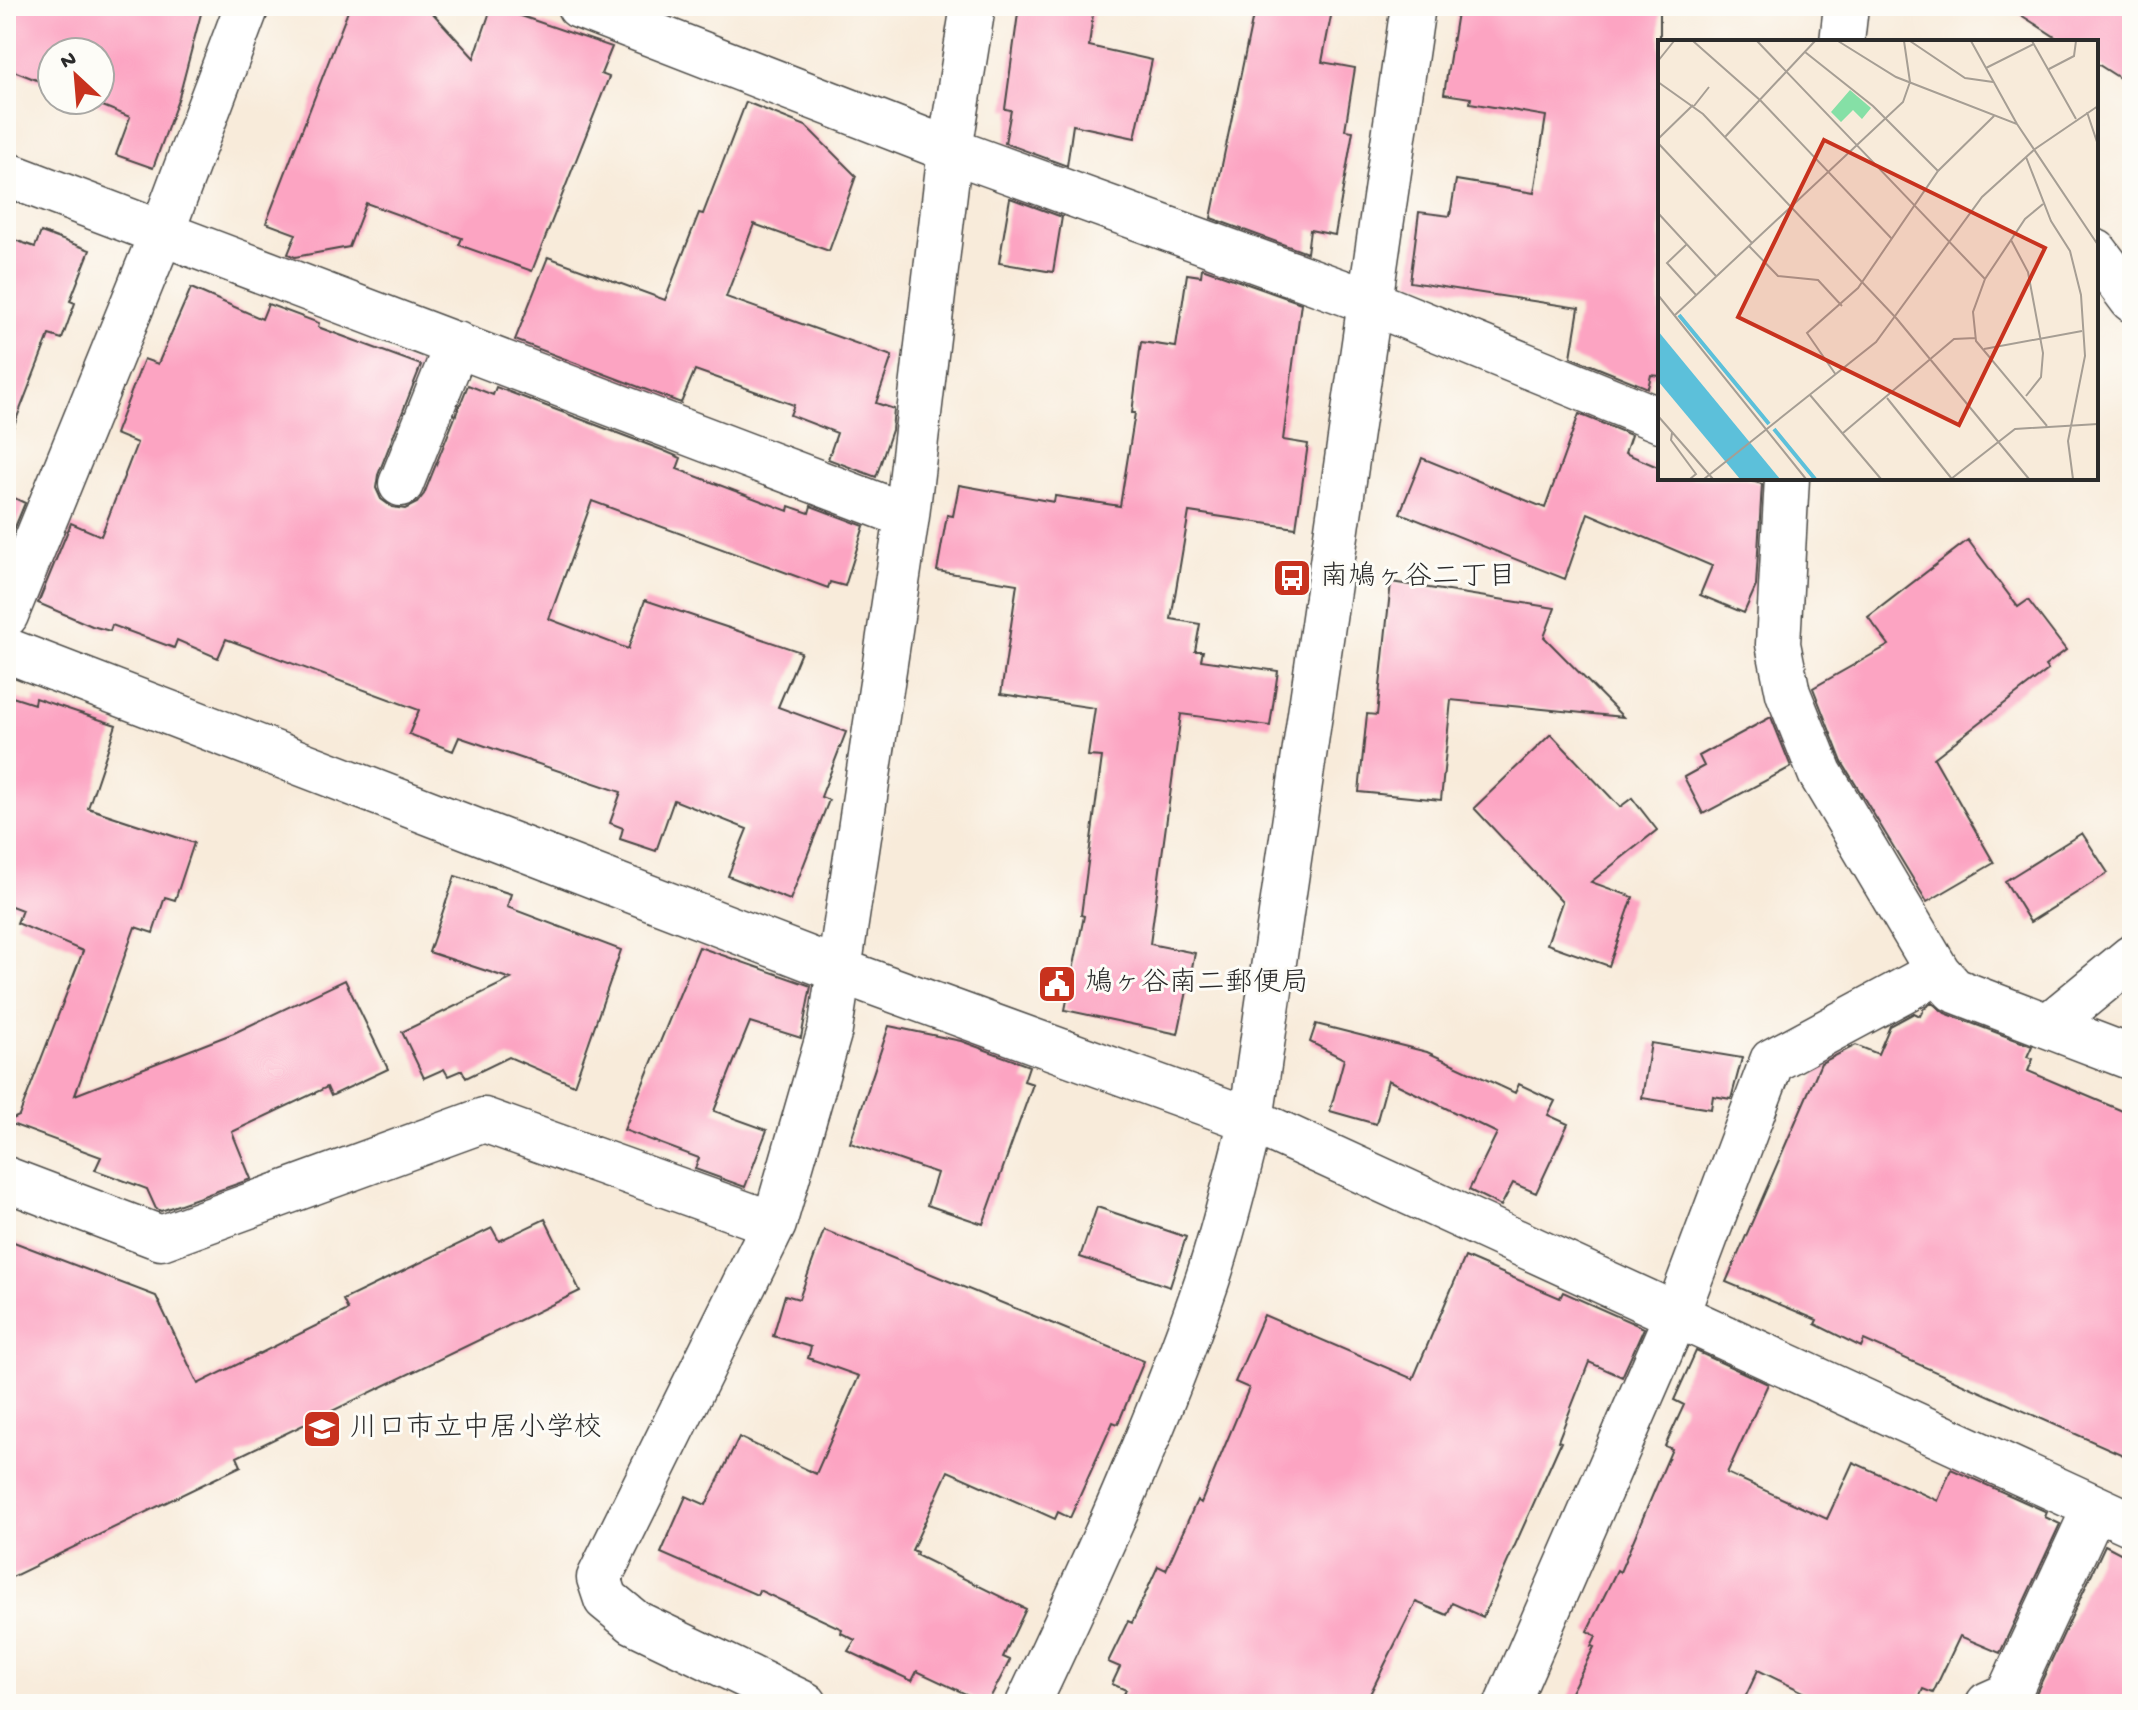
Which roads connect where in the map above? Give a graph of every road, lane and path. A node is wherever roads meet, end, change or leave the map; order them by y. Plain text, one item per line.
1 (247, 6) edge
2 (579, 6) edge
3 (973, 6) edge
4 (1413, 6) edge
5 (1846, 6) edge
6 (1842, 40) edge
7 (950, 150) junction
8 (6, 174) edge
9 (162, 232) junction
10 (2098, 255) edge
11 (2132, 300) edge
12 (1370, 302) junction
13 (457, 344) junction
14 (1658, 419) edge
15 (1787, 480) edge
16 (401, 484) dead end
17 (907, 516) junction
18 (6, 615) edge
19 (6, 650) edge
20 (2132, 957) edge
21 (841, 971) junction
22 (1938, 972) junction
23 (2049, 1025) junction
24 (2132, 1058) edge
25 (1251, 1120) junction
26 (6, 1179) edge
27 (774, 1224) junction
28 (1676, 1316) junction
29 (2114, 1516) edge
30 (805, 1704) edge
31 (1028, 1704) edge
32 (1507, 1704) edge
33 (1988, 1704) edge

1 - 9 street
2 - 7 street
3 - 7 street
4 - 12 street
5 - 6 street
7 - 12 street
7 - 17 street
8 - 9 street
9 - 13 street
9 - 18 street
10 - 11 street
12 - 14 street
12 - 25 street
13 - 16 street
13 - 17 street
15 - 22 street
17 - 21 street
19 - 21 street
20 - 23 street
21 - 25 street
21 - 27 street
22 - 23 street
22 - 28 street
23 - 24 street
25 - 28 street
25 - 31 street
26 - 27 street
27 - 30 street
28 - 29 street
28 - 32 street
29 - 33 street

